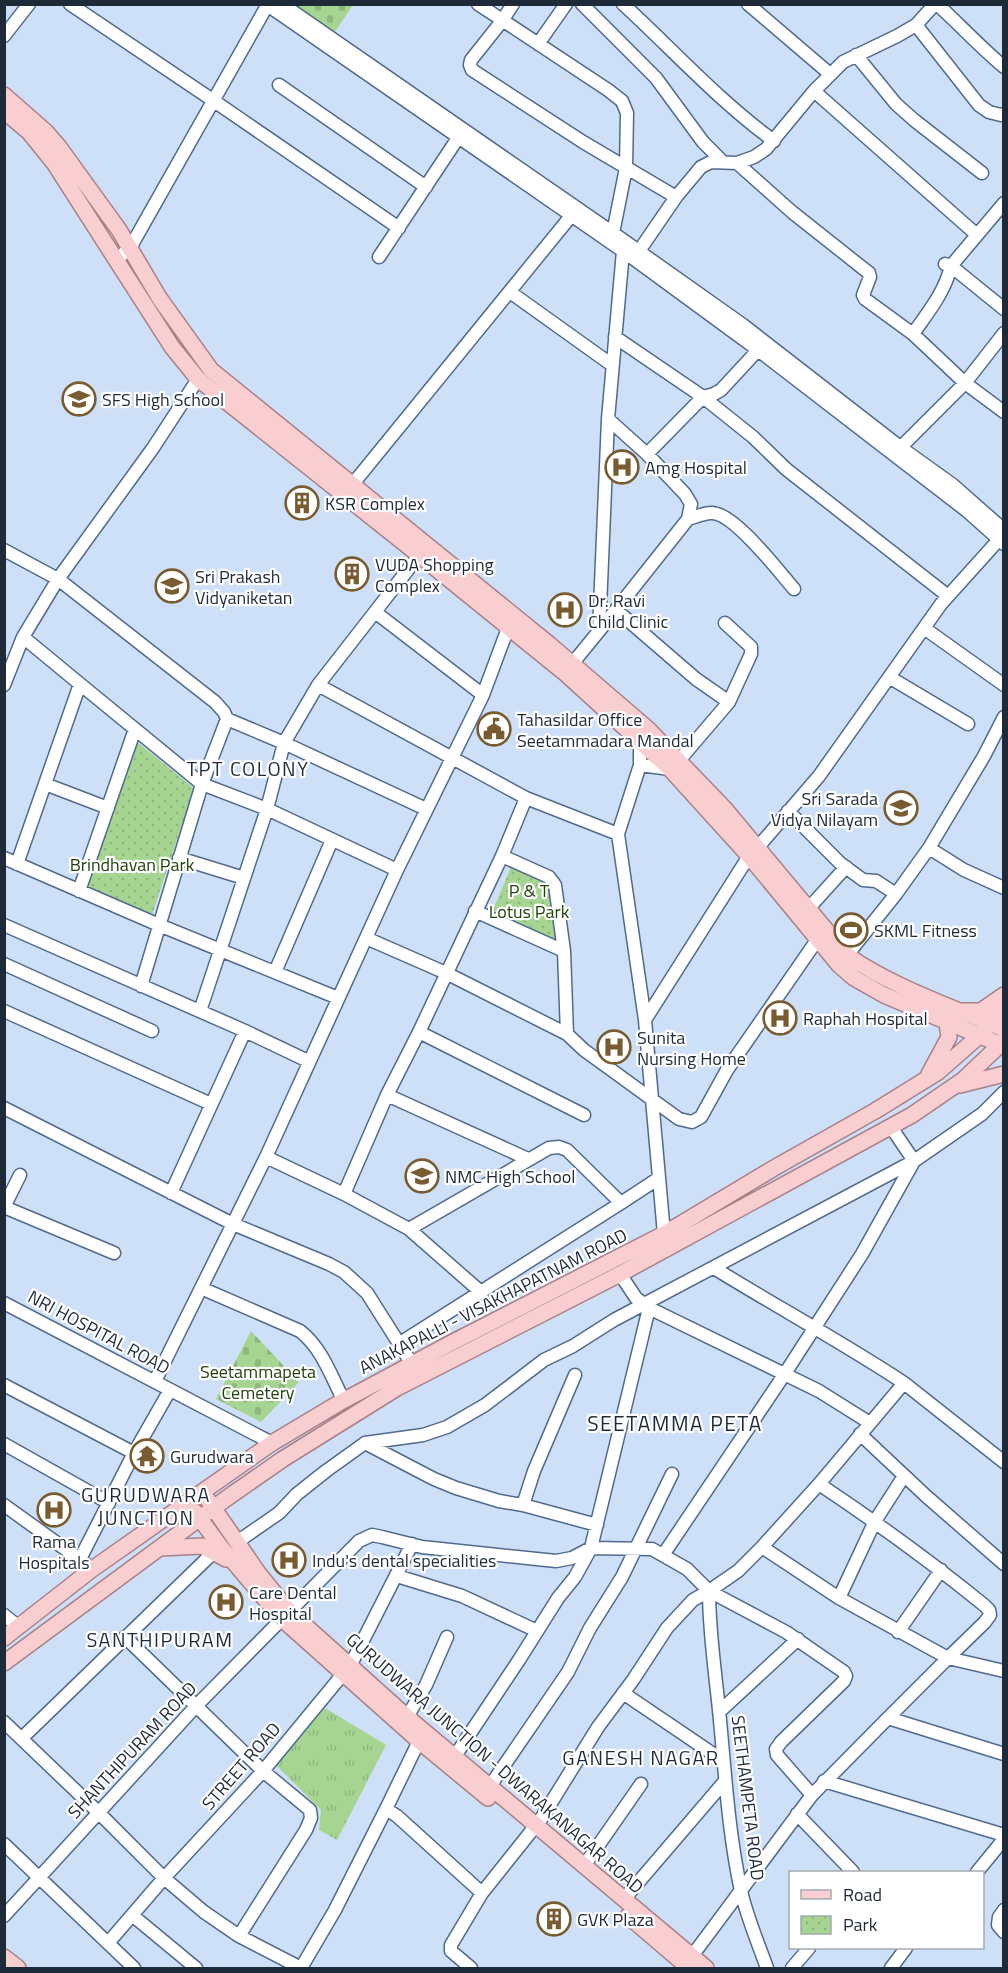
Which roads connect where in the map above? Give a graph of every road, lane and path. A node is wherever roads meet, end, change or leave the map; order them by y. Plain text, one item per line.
1 (29, 4) edge
2 (70, 4) edge
3 (282, 4) edge
4 (478, 4) edge
5 (513, 4) edge
6 (566, 4) edge
7 (582, 4) edge
8 (623, 4) edge
9 (748, 4) edge
10 (936, 4) edge
11 (267, 5) edge
12 (502, 21) junction
13 (916, 25) junction
14 (4, 36) edge
15 (538, 44) junction
16 (856, 55) junction
17 (1004, 67) edge
18 (830, 74) junction
19 (279, 85) dead end
20 (814, 91) junction
21 (4, 95) edge
22 (214, 101) junction
23 (4, 111) edge
24 (1004, 114) edge
25 (458, 138) junction
26 (774, 141) junction
27 (704, 142) junction
28 (723, 162) junction
29 (737, 163) junction
30 (701, 167) junction
31 (626, 168) junction
32 (982, 172) dead end
33 (426, 187) junction
34 (676, 197) junction
35 (1004, 203) edge
36 (571, 216) junction
37 (399, 228) junction
38 (613, 233) junction
39 (977, 235) junction
40 (130, 248) junction
41 (623, 251) junction
42 (639, 251) junction
43 (379, 257) dead end
44 (117, 259) junction
45 (948, 265) junction
46 (510, 292) junction
47 (1004, 309) edge
48 (1004, 333) edge
49 (913, 334) junction
50 (615, 337) junction
51 (758, 350) junction
52 (612, 365) junction
53 (198, 379) junction
54 (965, 383) junction
55 (703, 397) junction
56 (1004, 412) edge
57 (608, 419) junction
58 (897, 451) junction
59 (647, 454) junction
60 (352, 485) junction
61 (688, 519) junction
62 (1002, 537) edge
63 (4, 550) edge
64 (423, 550) junction
65 (58, 579) junction
66 (794, 589) dead end
67 (948, 596) junction
68 (616, 610) junction
69 (375, 612) junction
70 (512, 623) junction
71 (725, 623) dead end
72 (924, 628) junction
73 (599, 631) junction
74 (23, 637) junction
75 (572, 664) junction
76 (889, 677) junction
77 (80, 684) junction
78 (4, 685) edge
79 (318, 685) junction
80 (1004, 685) edge
81 (483, 694) junction
82 (729, 702) junction
83 (1004, 717) edge
84 (227, 719) junction
85 (968, 724) dead end
86 (135, 729) junction
87 (640, 741) junction
88 (284, 743) junction
89 (451, 756) junction
90 (640, 765) junction
91 (674, 765) junction
92 (45, 784) junction
93 (202, 784) junction
94 (526, 798) junction
95 (108, 808) junction
96 (267, 809) junction
97 (426, 809) junction
98 (788, 811) junction
99 (618, 834) junction
100 (332, 840) junction
101 (929, 848) junction
102 (753, 852) junction
103 (502, 856) junction
104 (4, 858) edge
105 (179, 858) junction
106 (17, 864) junction
107 (846, 867) junction
108 (397, 870) junction
109 (244, 878) junction
110 (1004, 888) edge
111 (79, 891) junction
112 (896, 894) junction
113 (808, 909) junction
114 (475, 911) junction
115 (4, 925) edge
116 (159, 925) junction
117 (366, 938) junction
118 (817, 940) junction
119 (221, 949) junction
120 (564, 951) junction
121 (843, 960) junction
122 (4, 964) edge
123 (275, 972) junction
124 (446, 973) junction
125 (141, 986) junction
126 (1004, 995) edge
127 (338, 998) junction
128 (1004, 1008) edge
129 (4, 1011) edge
130 (200, 1011) junction
131 (960, 1011) junction
132 (645, 1020) junction
133 (947, 1023) junction
134 (997, 1026) edge
135 (152, 1031) dead end
136 (245, 1031) junction
137 (419, 1032) junction
138 (567, 1034) junction
139 (980, 1036) junction
140 (1002, 1044) edge
141 (309, 1061) junction
142 (1004, 1074) edge
143 (926, 1079) junction
144 (952, 1087) junction
145 (1004, 1092) edge
146 (387, 1095) junction
147 (653, 1099) junction
148 (211, 1104) junction
149 (4, 1108) edge
150 (584, 1115) dead end
151 (891, 1127) junction
152 (266, 1157) junction
153 (528, 1160) junction
154 (914, 1161) junction
155 (20, 1175) dead end
156 (659, 1178) junction
157 (171, 1193) junction
158 (344, 1194) junction
159 (621, 1203) junction
160 (4, 1207) edge
161 (233, 1224) junction
162 (409, 1229) junction
163 (664, 1234) junction
164 (114, 1252) dead end
165 (714, 1268) junction
166 (620, 1274) junction
167 (201, 1288) junction
168 (482, 1293) junction
169 (4, 1304) edge
170 (647, 1306) junction
171 (814, 1327) junction
172 (400, 1343) junction
173 (412, 1364) junction
174 (784, 1375) junction
175 (575, 1376) dead end
176 (155, 1381) junction
177 (904, 1383) junction
178 (4, 1384) edge
179 (171, 1390) junction
180 (344, 1401) junction
181 (870, 1423) junction
182 (860, 1434) junction
183 (272, 1443) junction
184 (365, 1443) junction
185 (4, 1444) edge
186 (134, 1453) junction
187 (1004, 1462) edge
188 (672, 1474) dead end
189 (904, 1476) junction
190 (819, 1484) junction
191 (203, 1492) junction
192 (188, 1502) junction
193 (109, 1503) junction
194 (4, 1505) edge
195 (523, 1505) junction
196 (213, 1508) junction
197 (199, 1519) junction
198 (875, 1521) junction
199 (597, 1526) junction
200 (237, 1542) junction
201 (412, 1544) junction
202 (762, 1547) junction
203 (160, 1548) junction
204 (591, 1548) junction
205 (636, 1548) junction
206 (217, 1549) junction
207 (663, 1555) junction
208 (80, 1559) junction
209 (1004, 1564) edge
210 (91, 1570) junction
211 (941, 1570) junction
212 (397, 1576) junction
213 (709, 1592) junction
214 (839, 1598) junction
215 (4, 1615) edge
216 (285, 1615) junction
217 (19, 1627) junction
218 (537, 1631) junction
219 (898, 1632) junction
220 (447, 1636) dead end
221 (125, 1637) junction
222 (4, 1638) edge
223 (798, 1639) junction
224 (948, 1658) junction
225 (4, 1663) edge
226 (346, 1670) junction
227 (1004, 1671) edge
228 (623, 1693) junction
229 (197, 1705) junction
230 (719, 1712) junction
231 (407, 1717) junction
232 (888, 1718) junction
233 (4, 1722) edge
234 (22, 1738) junction
235 (419, 1741) junction
236 (1004, 1754) edge
237 (455, 1756) junction
238 (722, 1760) junction
239 (263, 1770) junction
240 (725, 1781) junction
241 (824, 1781) junction
242 (640, 1784) dead end
243 (490, 1786) junction
244 (812, 1795) junction
245 (386, 1809) junction
246 (98, 1812) junction
247 (796, 1814) junction
248 (533, 1828) junction
249 (1004, 1837) edge
250 (4, 1844) edge
251 (584, 1866) junction
252 (852, 1871) edge
253 (978, 1871) edge
254 (41, 1878) junction
255 (164, 1878) junction
256 (741, 1891) junction
257 (482, 1893) junction
258 (624, 1899) junction
259 (1004, 1910) edge
260 (132, 1915) junction
261 (4, 1916) edge
262 (1004, 1932) edge
263 (239, 1936) junction
264 (108, 1943) junction
265 (807, 1949) edge
266 (905, 1949) edge
267 (4, 1957) edge
268 (687, 1965) edge
269 (18, 1968) edge
270 (134, 1968) edge
271 (196, 1968) edge
272 (301, 1968) edge
273 (471, 1968) edge
274 (706, 1968) edge
275 (767, 1968) edge
276 (792, 1968) edge
277 (891, 1968) edge

1 - 14 street
2 - 22 street
3 - 38 street
4 - 12 street
5 - 12 street
6 - 15 street
7 - 27 street
8 - 26 street
9 - 18 street
10 - 13 street
10 - 17 street
11 - 22 street
11 - 25 street
12 - 15 street
12 - 31 street
13 - 16 street
13 - 24 street
15 - 31 street
16 - 18 street
16 - 32 street
18 - 20 street
19 - 33 street
20 - 26 street
20 - 39 street
21 - 40 main road
22 - 37 street
22 - 40 street
23 - 44 main road
25 - 33 street
25 - 36 street
26 - 29 street
27 - 28 street
27 - 30 street
28 - 29 street
28 - 30 street
29 - 49 street
30 - 34 street
31 - 34 street
31 - 38 street
33 - 37 street
34 - 42 street
35 - 39 street
36 - 41 street
36 - 46 street
37 - 43 street
38 - 41 street
38 - 42 street
39 - 45 street
40 - 44 street
40 - 60 main road
41 - 50 street
41 - 51 street
42 - 58 street
44 - 53 main road
45 - 47 street
45 - 49 street
46 - 52 street
46 - 60 street
48 - 54 street
49 - 54 street
50 - 52 street
50 - 55 street
51 - 55 street
51 - 58 street
52 - 57 street
53 - 64 main road
53 - 65 street
54 - 56 street
54 - 58 street
55 - 59 street
55 - 67 street
57 - 59 street
57 - 73 street
58 - 62 street
59 - 61 street
60 - 64 main road
61 - 66 street
61 - 68 street
62 - 67 street
63 - 65 street
64 - 69 street
64 - 70 main road
65 - 74 street
65 - 84 street
67 - 72 street
68 - 73 street
68 - 82 street
69 - 79 street
69 - 81 street
70 - 75 main road
70 - 81 street
70 - 87 main road
71 - 82 street
72 - 76 street
72 - 80 street
73 - 75 street
74 - 77 street
74 - 78 street
75 - 91 main road
76 - 85 street
76 - 98 street
77 - 86 street
77 - 92 street
79 - 88 street
79 - 89 street
81 - 89 street
82 - 91 street
83 - 101 street
84 - 88 street
84 - 93 street
86 - 93 street
86 - 95 street
87 - 90 street
87 - 91 main road
88 - 96 street
88 - 97 street
89 - 94 street
89 - 97 street
90 - 91 street
90 - 99 street
91 - 102 main road
92 - 95 street
92 - 106 street
93 - 96 street
93 - 105 street
94 - 99 street
94 - 103 street
95 - 111 street
96 - 100 street
96 - 109 street
97 - 108 street
98 - 102 street
98 - 107 street
99 - 132 street
100 - 108 street
100 - 123 street
101 - 110 street
101 - 112 street
102 - 113 main road
102 - 118 main road
102 - 132 street
103 - 114 street
103 - 120 street
104 - 106 street
105 - 109 street
105 - 116 street
106 - 111 street
107 - 112 street
107 - 113 street
108 - 117 street
109 - 119 street
111 - 116 street
112 - 121 street
113 - 121 main road
114 - 120 street
114 - 124 street
115 - 125 street
116 - 119 street
116 - 125 street
117 - 124 street
117 - 127 street
118 - 121 main road
118 - 147 street
119 - 123 street
119 - 130 street
120 - 138 street
121 - 131 main road
121 - 133 main road
122 - 135 street
123 - 127 street
124 - 137 street
124 - 138 street
125 - 130 street
126 - 131 main road
127 - 141 street
128 - 134 main road, ANAKAPALLI - VISAKHAPATNAM ROAD
129 - 148 street
130 - 136 street
131 - 134 main road
132 - 147 street
133 - 139 main road
133 - 143 main road
134 - 139 main road, ANAKAPALLI - VISAKHAPATNAM ROAD
136 - 141 street
136 - 148 street
137 - 146 street
137 - 150 street
138 - 147 street
139 - 140 main road
139 - 143 main road, ANAKAPALLI - VISAKHAPATNAM ROAD
140 - 144 main road, ANAKAPALLI - VISAKHAPATNAM ROAD
141 - 152 street
142 - 144 main road
143 - 163 main road, ANAKAPALLI - VISAKHAPATNAM ROAD
144 - 151 main road, ANAKAPALLI - VISAKHAPATNAM ROAD
145 - 154 street
146 - 153 street
146 - 158 street
147 - 156 street
148 - 157 street
149 - 157 street
151 - 154 street
151 - 166 main road, ANAKAPALLI - VISAKHAPATNAM ROAD
152 - 158 street
152 - 161 street
153 - 159 street
153 - 162 street
154 - 165 street
154 - 171 street
155 - 160 street
156 - 159 street
156 - 163 street
157 - 161 street
158 - 162 street
159 - 168 street
160 - 164 street
161 - 167 street
161 - 172 street
162 - 168 street
163 - 173 main road, ANAKAPALLI - VISAKHAPATNAM ROAD
165 - 170 street
165 - 171 street
166 - 170 street
166 - 196 main road, ANAKAPALLI - VISAKHAPATNAM ROAD
167 - 176 street
167 - 180 street
168 - 172 street
169 - 176 street, NRI HOSPITAL ROAD
170 - 174 street
170 - 184 street
170 - 199 street
171 - 174 street
171 - 177 street
172 - 173 street
173 - 180 main road, ANAKAPALLI - VISAKHAPATNAM ROAD
174 - 181 street
174 - 207 street
175 - 195 street
176 - 179 street, NRI HOSPITAL ROAD
177 - 181 street
177 - 187 street
178 - 186 street
179 - 183 street, NRI HOSPITAL ROAD
179 - 186 street
180 - 183 main road, ANAKAPALLI - VISAKHAPATNAM ROAD
181 - 182 street
182 - 189 street
182 - 190 street
183 - 191 main road, ANAKAPALLI - VISAKHAPATNAM ROAD
184 - 195 street
184 - 200 street
185 - 193 street
186 - 193 street
188 - 205 street
189 - 198 street
189 - 209 street
190 - 198 street
190 - 202 street
191 - 192 main road, ANAKAPALLI - VISAKHAPATNAM ROAD
191 - 196 main road, GURUDWARA JUNCTION - DWARAKANAGAR ROAD
192 - 197 main road
192 - 210 main road, ANAKAPALLI - VISAKHAPATNAM ROAD
193 - 208 street
194 - 208 street
195 - 199 street
196 - 197 main road, ANAKAPALLI - VISAKHAPATNAM ROAD
196 - 200 main road, GURUDWARA JUNCTION - DWARAKANAGAR ROAD
197 - 203 main road, ANAKAPALLI - VISAKHAPATNAM ROAD
197 - 206 main road
198 - 211 street
198 - 214 street
199 - 204 street
200 - 216 main road, GURUDWARA JUNCTION - DWARAKANAGAR ROAD
201 - 204 street, SHANTHIPURAM ROAD
201 - 212 street, STREET ROAD
201 - 216 street, SHANTHIPURAM ROAD
202 - 213 street
202 - 214 street
203 - 206 main road
203 - 225 main road, ANAKAPALLI - VISAKHAPATNAM ROAD
204 - 205 street
204 - 218 street
205 - 207 street
205 - 243 street
206 - 216 main road, GURUDWARA JUNCTION - DWARAKANAGAR ROAD
206 - 221 street
207 - 213 street
208 - 210 street
210 - 217 main road, ANAKAPALLI - VISAKHAPATNAM ROAD
211 - 219 street
211 - 224 street
212 - 218 street
212 - 226 street, STREET ROAD
213 - 223 street
213 - 228 street
213 - 230 street, SEETHAMPETA ROAD
214 - 219 street
215 - 217 street
216 - 226 main road, GURUDWARA JUNCTION - DWARAKANAGAR ROAD
216 - 229 street, SHANTHIPURAM ROAD
217 - 222 main road, ANAKAPALLI - VISAKHAPATNAM ROAD
218 - 237 street
219 - 224 street
220 - 231 street
221 - 229 street
221 - 234 street
223 - 230 street
223 - 244 street
224 - 227 street
224 - 232 street
226 - 231 main road, GURUDWARA JUNCTION - DWARAKANAGAR ROAD
226 - 235 main road, GURUDWARA JUNCTION - DWARAKANAGAR ROAD
226 - 239 street, STREET ROAD
228 - 238 street
228 - 248 street
229 - 239 street
229 - 246 street, SHANTHIPURAM ROAD
230 - 238 street, SEETHAMPETA ROAD
231 - 237 main road, GURUDWARA JUNCTION - DWARAKANAGAR ROAD
232 - 236 street
232 - 241 street
233 - 234 street
234 - 246 street
235 - 245 street
235 - 248 main road, GURUDWARA JUNCTION - DWARAKANAGAR ROAD
237 - 243 main road, GURUDWARA JUNCTION - DWARAKANAGAR ROAD
238 - 240 street, SEETHAMPETA ROAD
239 - 255 street, STREET ROAD
239 - 263 street
240 - 256 street, SEETHAMPETA ROAD
240 - 258 street
241 - 244 street
241 - 249 street
242 - 251 street
243 - 248 main road, GURUDWARA JUNCTION - DWARAKANAGAR ROAD
244 - 247 street
245 - 257 street
245 - 272 street
246 - 254 street, SHANTHIPURAM ROAD
246 - 255 street
247 - 252 street
247 - 256 street
248 - 251 main road, GURUDWARA JUNCTION - DWARAKANAGAR ROAD
248 - 257 street
248 - 268 main road, GURUDWARA JUNCTION - DWARAKANAGAR ROAD
249 - 253 street
250 - 254 street
251 - 258 main road, GURUDWARA JUNCTION - DWARAKANAGAR ROAD
254 - 261 street, SHANTHIPURAM ROAD
254 - 264 street
255 - 260 street, STREET ROAD
255 - 263 street
256 - 268 street
256 - 275 street, SEETHAMPETA ROAD
257 - 273 street
258 - 268 main road, GURUDWARA JUNCTION - DWARAKANAGAR ROAD
259 - 262 street
260 - 264 street, STREET ROAD
260 - 271 street
263 - 272 street
264 - 270 street
265 - 276 street
266 - 277 street
267 - 269 main road
268 - 274 main road, GURUDWARA JUNCTION - DWARAKANAGAR ROAD

